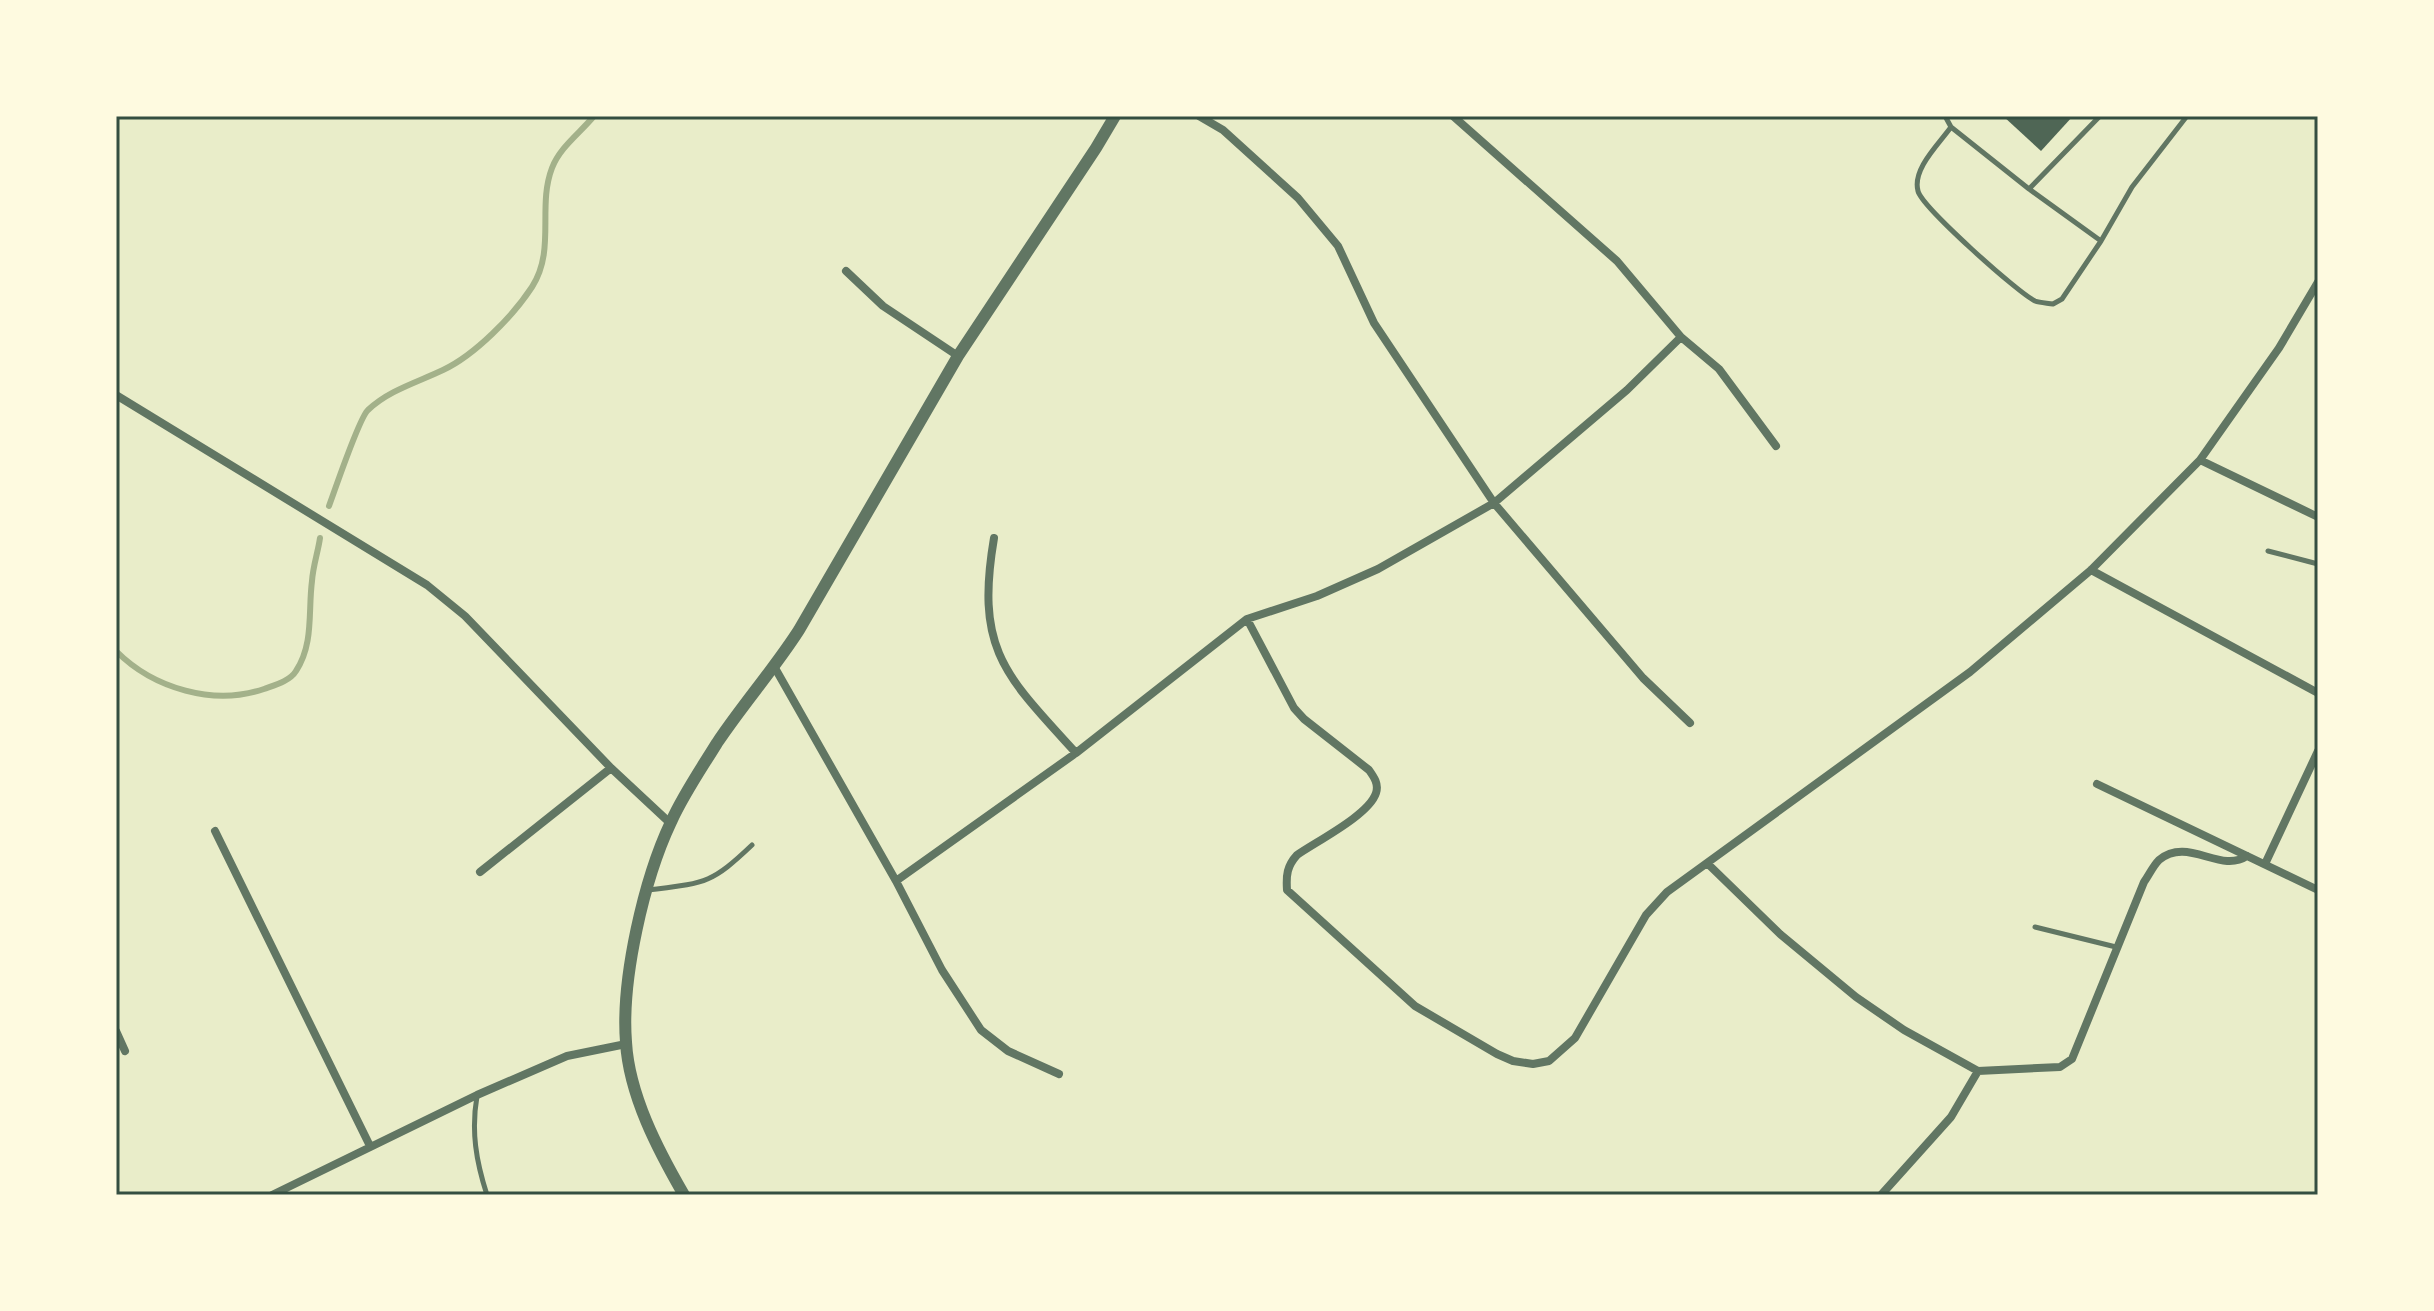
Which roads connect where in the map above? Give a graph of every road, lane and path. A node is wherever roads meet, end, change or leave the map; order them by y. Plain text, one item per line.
1 (1115, 116) edge
2 (1199, 116) edge
3 (1453, 116) edge
4 (1945, 116) edge
5 (2100, 116) edge
6 (2187, 116) edge
7 (1951, 127) junction
8 (2029, 189) junction
9 (2101, 241) junction
10 (846, 271) dead end
11 (2318, 282) edge
12 (1681, 337) junction
13 (958, 356) junction
14 (116, 395) edge
15 (1776, 446) dead end
16 (2200, 460) junction
17 (1494, 503) junction
18 (2318, 517) edge
19 (994, 538) dead end
20 (2268, 551) dead end
21 (2318, 564) edge
22 (2091, 570) junction
23 (1247, 619) junction
24 (775, 668) junction
25 (2318, 693) edge
26 (1690, 723) dead end
27 (2318, 751) edge
28 (1076, 753) junction
29 (611, 768) junction
30 (2097, 784) dead end
31 (670, 823) junction
32 (215, 831) dead end
33 (752, 845) dead end
34 (2247, 856) junction
35 (1708, 864) junction
36 (2265, 864) junction
37 (480, 872) dead end
38 (896, 881) junction
39 (648, 890) junction
40 (2318, 890) edge
41 (2035, 927) dead end
42 (2116, 947) junction
43 (116, 1031) edge
44 (626, 1044) junction
45 (125, 1051) dead end
46 (1978, 1071) junction
47 (1059, 1074) dead end
48 (477, 1095) junction
49 (370, 1146) junction
50 (272, 1195) edge
51 (487, 1195) edge
52 (684, 1195) edge
53 (1881, 1195) edge

1 - 13 street
2 - 17 street
3 - 12 street
4 - 7 lane
5 - 8 lane
6 - 9 lane
7 - 8 lane
7 - 9 lane
8 - 9 lane
10 - 13 street
11 - 16 street
12 - 15 street
12 - 17 street
13 - 24 street
14 - 29 street
16 - 18 street
16 - 22 street
17 - 23 street
17 - 26 street
19 - 28 street
20 - 21 lane
22 - 25 street
22 - 35 street
23 - 28 street
23 - 35 street
24 - 31 street
24 - 38 street
27 - 36 street
28 - 38 street
29 - 31 street
29 - 37 street
30 - 34 street
31 - 39 street
32 - 49 street
33 - 39 lane
34 - 36 street
34 - 42 street
35 - 46 street
36 - 40 street
38 - 47 street
39 - 44 street
41 - 42 lane
42 - 46 street
43 - 45 street
44 - 48 street
44 - 52 street
46 - 53 street
48 - 49 street
48 - 51 lane
49 - 50 street

